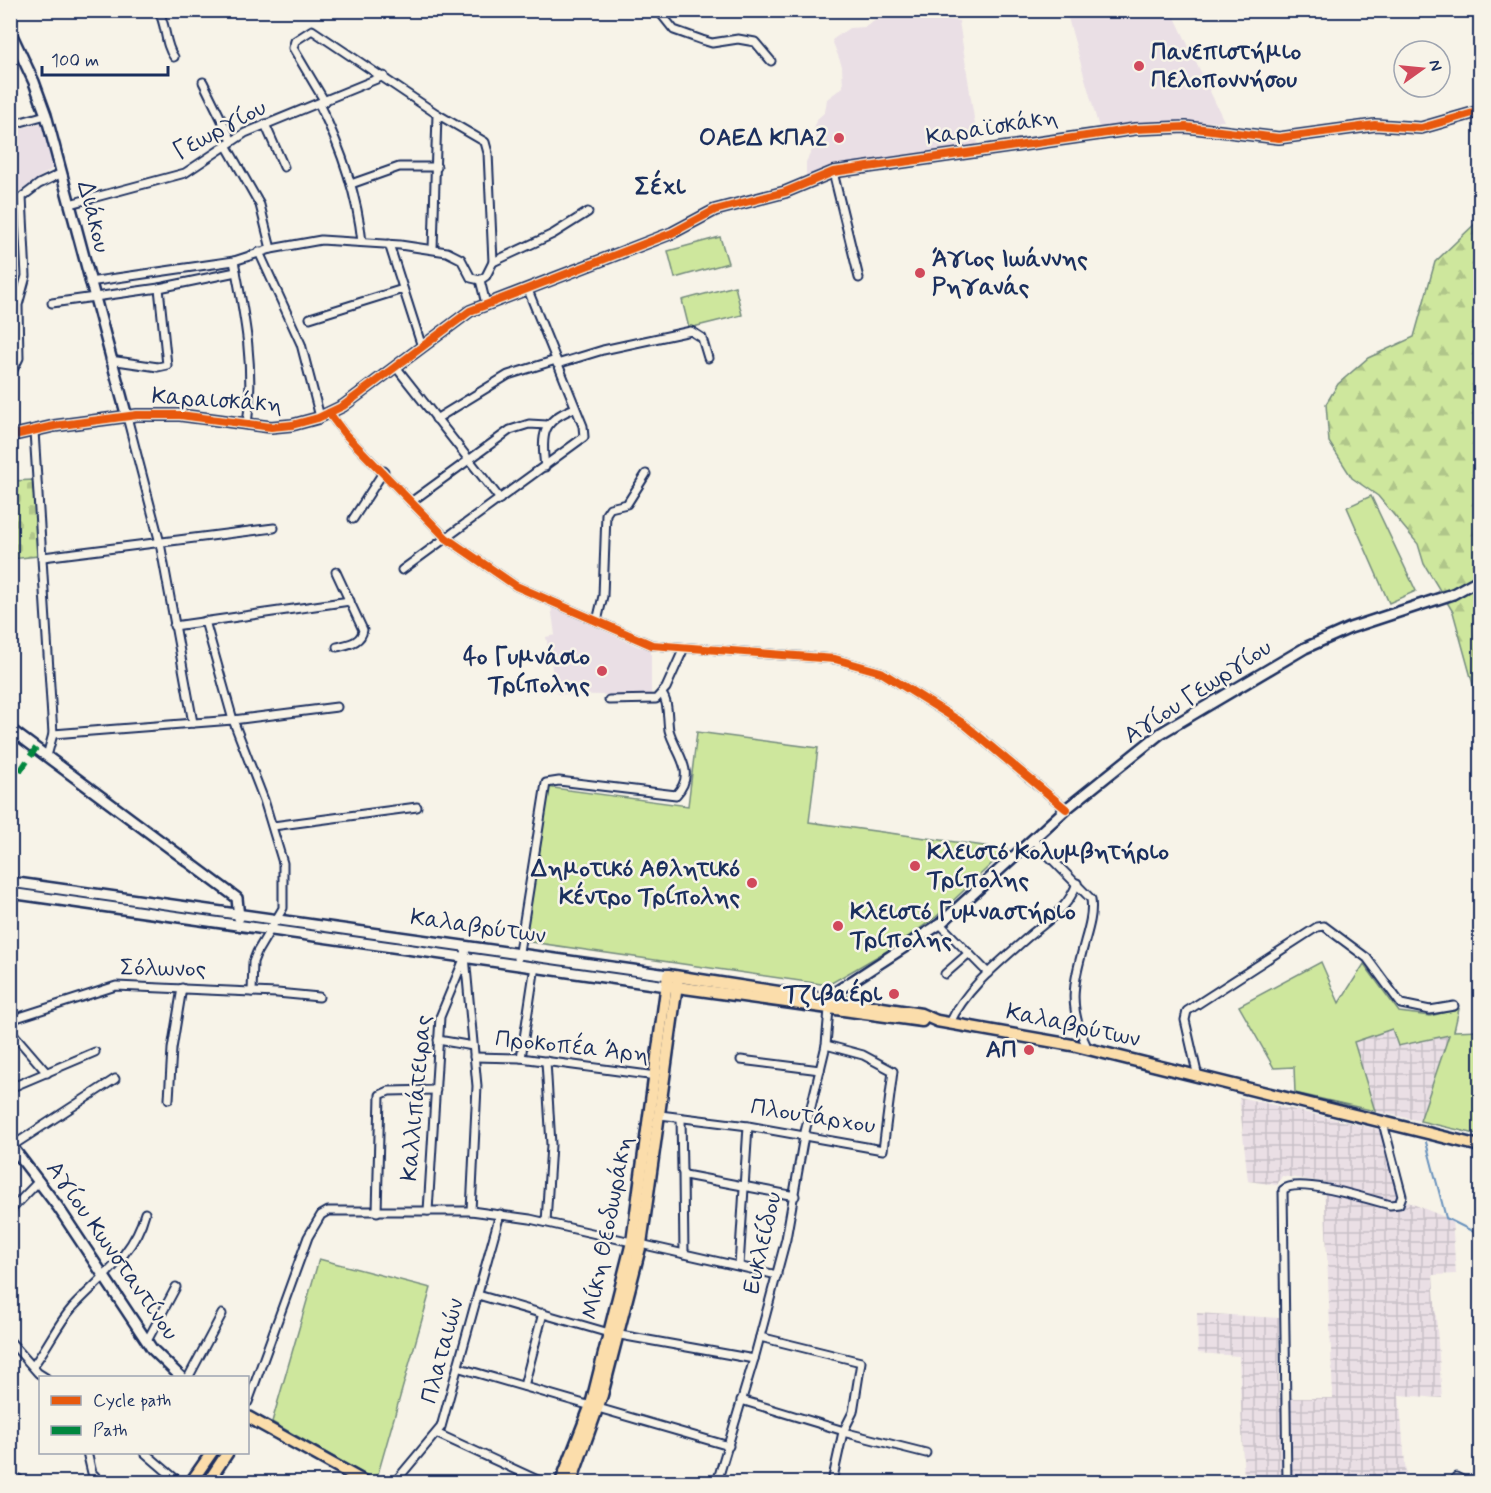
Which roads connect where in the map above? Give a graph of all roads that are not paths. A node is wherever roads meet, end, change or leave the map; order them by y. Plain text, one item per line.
1 (158, 10) edge
2 (658, 10) edge
3 (10, 31) edge
4 (174, 57) dead end
5 (771, 61) dead end
6 (384, 76) junction
7 (203, 82) dead end
8 (322, 103) junction
9 (1480, 111) edge
10 (437, 114) junction
11 (46, 115) junction
12 (265, 124) junction
13 (10, 125) edge
14 (229, 143) junction
15 (284, 167) dead end
16 (437, 167) junction
17 (833, 172) junction
18 (62, 173) junction
19 (351, 184) junction
20 (70, 204) junction
21 (588, 212) dead end
22 (362, 242) junction
23 (389, 244) junction
24 (271, 249) junction
25 (432, 249) junction
26 (260, 252) junction
27 (234, 261) junction
28 (493, 261) junction
29 (236, 272) junction
30 (860, 278) dead end
31 (480, 280) junction
32 (89, 282) junction
33 (159, 288) junction
34 (404, 289) junction
35 (528, 290) junction
36 (93, 297) junction
37 (52, 303) dead end
38 (486, 304) junction
39 (14, 306) edge
40 (310, 318) dead end
41 (422, 347) junction
42 (708, 358) dead end
43 (110, 360) junction
44 (557, 362) junction
45 (396, 366) junction
46 (10, 376) edge
47 (575, 408) junction
48 (325, 415) junction
49 (127, 417) junction
50 (436, 419) junction
51 (248, 425) junction
52 (547, 425) junction
53 (34, 431) junction
54 (10, 436) edge
55 (468, 458) junction
56 (545, 467) junction
57 (384, 471) junction
58 (646, 474) dead end
59 (500, 499) junction
60 (411, 502) junction
61 (353, 519) dead end
62 (274, 528) dead end
63 (446, 538) junction
64 (160, 543) junction
65 (43, 557) junction
66 (402, 570) dead end
67 (336, 572) dead end
68 (1480, 579) edge
69 (350, 601) junction
70 (205, 621) junction
71 (597, 621) junction
72 (174, 626) junction
73 (337, 647) dead end
74 (684, 648) junction
75 (662, 694) junction
76 (609, 700) dead end
77 (337, 708) dead end
78 (233, 720) junction
79 (193, 723) junction
80 (10, 729) edge
81 (53, 734) junction
82 (47, 756) junction
83 (417, 807) dead end
84 (1066, 809) junction
85 (273, 826) junction
86 (1033, 840) junction
87 (10, 882) edge
88 (1077, 882) junction
89 (10, 893) edge
90 (239, 918) junction
91 (278, 920) junction
92 (940, 924) junction
93 (272, 929) junction
94 (466, 946) junction
95 (969, 954) junction
96 (465, 957) junction
97 (518, 959) junction
98 (535, 966) junction
99 (945, 974) dead end
100 (988, 974) junction
101 (672, 981) junction
102 (182, 988) junction
103 (252, 992) junction
104 (319, 998) dead end
105 (824, 1004) junction
106 (1454, 1006) dead end
107 (10, 1020) edge
108 (950, 1023) junction
109 (10, 1030) edge
110 (438, 1040) junction
111 (826, 1045) junction
112 (473, 1046) junction
113 (1088, 1049) junction
114 (95, 1052) dead end
115 (474, 1057) junction
116 (521, 1058) junction
117 (741, 1060) dead end
118 (546, 1061) junction
119 (820, 1070) junction
120 (47, 1073) junction
121 (660, 1076) junction
122 (1198, 1077) junction
123 (115, 1079) dead end
124 (10, 1088) edge
125 (436, 1090) junction
126 (169, 1099) dead end
127 (660, 1115) junction
128 (681, 1118) junction
129 (1383, 1123) junction
130 (748, 1126) junction
131 (804, 1136) junction
132 (11, 1145) edge
133 (1480, 1146) edge
134 (683, 1174) junction
135 (39, 1180) junction
136 (742, 1187) junction
137 (795, 1196) junction
138 (10, 1211) edge
139 (428, 1211) junction
140 (471, 1211) junction
141 (377, 1212) junction
142 (146, 1213) dead end
143 (500, 1214) junction
144 (546, 1222) junction
145 (636, 1243) junction
146 (684, 1254) junction
147 (739, 1266) junction
148 (777, 1275) junction
149 (105, 1277) junction
150 (176, 1287) dead end
151 (478, 1294) junction
152 (543, 1313) junction
153 (222, 1314) dead end
154 (614, 1334) junction
155 (760, 1337) junction
156 (10, 1341) edge
157 (147, 1341) junction
158 (754, 1359) junction
159 (33, 1366) junction
160 (460, 1368) junction
161 (45, 1376) edge
162 (181, 1376) edge
163 (189, 1376) edge
164 (524, 1386) junction
165 (249, 1399) edge
166 (741, 1400) junction
167 (594, 1406) junction
168 (249, 1418) edge
169 (844, 1431) junction
170 (438, 1434) junction
171 (729, 1446) junction
172 (926, 1453) dead end
173 (87, 1454) edge
174 (146, 1454) edge
175 (211, 1454) edge
176 (227, 1454) edge
177 (10, 1473) edge
178 (1456, 1477) dead end
179 (22, 1482) edge
180 (101, 1482) edge
181 (179, 1482) edge
182 (191, 1482) edge
183 (208, 1482) edge
184 (365, 1482) edge
185 (395, 1482) edge
186 (542, 1482) edge
187 (561, 1482) edge
188 (571, 1482) edge
189 (717, 1482) edge
190 (832, 1482) edge
191 (1287, 1482) edge
192 (1466, 1482) edge

1 - 4 street
2 - 5 street
3 - 11 street, Διάκου
6 - 8 street, Γεωργίου
6 - 8 street
6 - 10 street
7 - 14 street
8 - 12 street, Γεωργίου
8 - 19 street
9 - 17 street, Καραϊσκάκη
10 - 16 street
10 - 28 street
11 - 13 street
11 - 18 street, Διάκου
12 - 14 street, Γεωργίου
12 - 15 street
14 - 20 street, Γεωργίου
14 - 24 street
16 - 19 street
16 - 25 street
17 - 30 street
17 - 35 street, Καραϊσκάκη
18 - 20 street, Διάκου
18 - 39 street
19 - 22 street
20 - 32 street, Διάκου
21 - 28 street
22 - 23 street
22 - 24 street
23 - 25 street
23 - 34 street
24 - 26 street
25 - 31 street
26 - 27 street
26 - 48 street
27 - 29 street
27 - 32 street
28 - 31 street
29 - 33 street
29 - 51 street
31 - 38 street
32 - 36 street, Διάκου
33 - 36 street
33 - 43 street
34 - 40 street
34 - 41 street
35 - 38 street, Καραισκάκη
35 - 44 street
36 - 37 street
36 - 43 street, Διάκου
38 - 41 street, Καραισκάκη
39 - 46 street
41 - 45 street, Καραισκάκη
42 - 44 street
43 - 49 street, Διάκου
44 - 47 street
44 - 50 street
45 - 48 street, Καραισκάκη
45 - 50 street
47 - 52 street
47 - 56 street
48 - 51 street, Καραισκάκη
48 - 57 street
49 - 51 street, Καραισκάκη
49 - 53 street, Καραισκάκη
49 - 64 street
50 - 55 street
52 - 55 street
52 - 56 street
53 - 54 street, Καραισκάκη
53 - 65 street
55 - 59 street
55 - 60 street
56 - 59 street
57 - 60 street
57 - 61 street
58 - 71 street
59 - 63 street
60 - 63 street
62 - 64 street
63 - 66 street
63 - 71 street
64 - 65 street
64 - 72 street
65 - 81 street
67 - 69 street
68 - 84 street, Αγίου Γεωργίου
69 - 70 street
69 - 73 street
70 - 72 street
70 - 78 street
71 - 74 street
72 - 79 street
74 - 75 street
74 - 84 street
75 - 76 street
75 - 97 street
77 - 78 street
78 - 79 street
78 - 85 street
79 - 81 street
80 - 82 street
81 - 82 street
82 - 90 street
83 - 85 street
84 - 86 street, Αγίου Γεωργίου
85 - 91 street
86 - 88 street
86 - 92 street, Αγίου Γεωργίου
87 - 90 street, Καλαβρύτων
88 - 100 street
88 - 113 street
89 - 90 street, Καλαβρύτων
90 - 91 street, Καλαβρύτων
90 - 93 street, Καλαβρύτων
91 - 93 street
91 - 94 street, Καλαβρύτων
92 - 95 street
92 - 105 street, Αγίου Γεωργίου
93 - 96 street, Καλαβρύτων
93 - 103 street
94 - 96 street
94 - 97 street, Καλαβρύτων
95 - 99 street
95 - 100 street
96 - 97 street, Καλαβρύτων
96 - 110 street, Καλλιπάτειρας
96 - 112 street
97 - 98 street, Καλαβρύτων
97 - 101 street, Καλαβρύτων
98 - 101 street, Καλαβρύτων
98 - 116 street
100 - 108 street
101 - 105 main road, Καλαβρύτων
101 - 121 main road, Μίκη Θεοδωράκη
102 - 103 street, Σόλωνος
102 - 107 street, Σόλωνος
102 - 126 street
103 - 104 street, Σόλωνος
105 - 108 main road, Καλαβρύτων
105 - 111 street, Ευκλείδου
106 - 122 street
108 - 113 main road, Καλαβρύτων
109 - 120 street
110 - 112 street
110 - 125 street, Καλλιπάτειρας
111 - 119 street, Ευκλείδου
111 - 131 street, Πλουτάρχου
112 - 115 street
113 - 122 main road, Καλαβρύτων
114 - 120 street
115 - 116 street, Προκοπέα Άρη
115 - 140 street
116 - 118 street, Προκοπέα Άρη
117 - 119 street
118 - 121 street, Προκοπέα Άρη
118 - 144 street
119 - 131 street, Ευκλείδου
120 - 124 street
121 - 127 main road, Μίκη Θεοδωράκη
121 - 145 main road, Μίκη Θεοδωράκη
122 - 129 main road, Καλαβρύτων
123 - 132 street
125 - 139 street, Καλλιπάτειρας
125 - 141 street
127 - 128 street, Πλουτάρχου
127 - 145 main road, Μίκη Θεοδωράκη
128 - 130 street, Πλουτάρχου
128 - 134 street
129 - 133 main road, Καλαβρύτων
129 - 191 street
130 - 131 street, Πλουτάρχου
130 - 136 street
131 - 137 street, Ευκλείδου
132 - 135 street, Αγίου Κωνσταντίνου
134 - 136 street
134 - 146 street
135 - 138 street
135 - 149 street, Αγίου Κωνσταντίνου
136 - 137 street
136 - 147 street
137 - 148 street, Ευκλείδου
139 - 140 street
139 - 141 street
140 - 143 street
141 - 165 street
142 - 149 street
143 - 144 street
143 - 151 street, Πλαταιών
144 - 145 street
145 - 146 street
145 - 154 main road, Μίκη Θεοδωράκη
146 - 147 street
147 - 148 street
148 - 155 street, Ευκλείδου
149 - 157 street, Αγίου Κωνσταντίνου
149 - 159 street
150 - 157 street
151 - 152 street
151 - 160 street, Πλαταιών
152 - 154 street
152 - 164 street
153 - 163 street
154 - 158 street
154 - 167 main road, Μίκη Θεοδωράκη
155 - 158 street, Ευκλείδου
155 - 169 street
156 - 159 street
157 - 162 street, Αγίου Κωνσταντίνου
158 - 166 street, Ευκλείδου
159 - 161 street
160 - 164 street
160 - 170 street, Πλαταιών
164 - 167 street
166 - 169 street
166 - 171 street, Ευκλείδου
167 - 171 street
167 - 187 main road, Μίκη Θεοδωράκη
167 - 188 main road, Μίκη Θεοδωράκη
168 - 184 main road
169 - 172 street
169 - 190 street
170 - 185 street, Πλαταιών
170 - 186 street
171 - 189 street, Ευκλείδου
173 - 180 street
174 - 181 street
175 - 182 main road
176 - 183 main road
177 - 179 street
178 - 192 street

